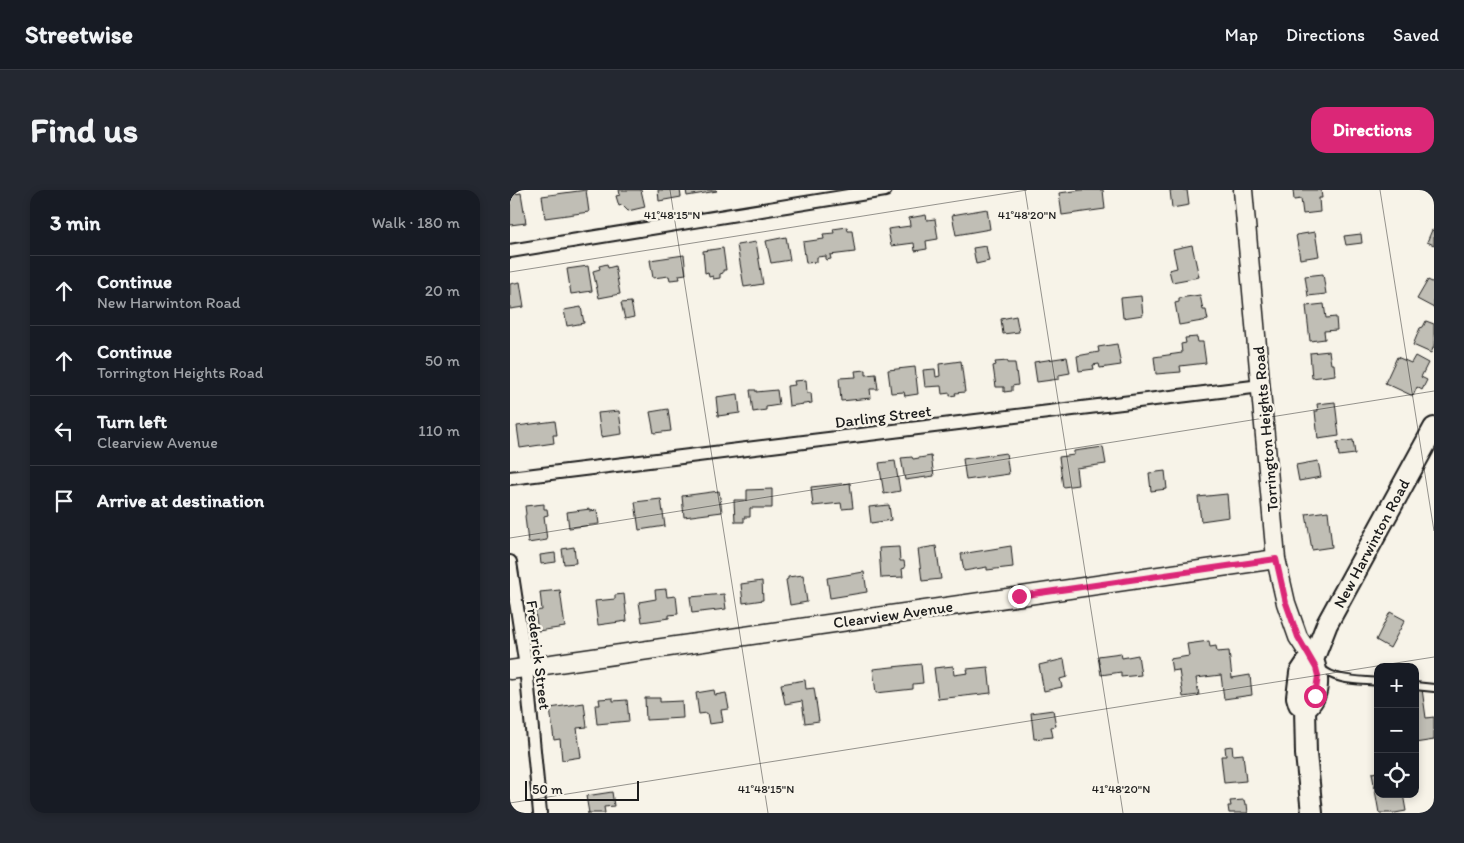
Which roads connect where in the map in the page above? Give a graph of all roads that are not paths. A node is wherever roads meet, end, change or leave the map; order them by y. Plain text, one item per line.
1 (885, 190) edge
2 (1243, 190) edge
3 (510, 251) edge
4 (1261, 386) junction
5 (1434, 428) edge
6 (510, 478) edge
7 (1276, 559) junction
8 (510, 562) edge
9 (1313, 660) junction
10 (518, 669) edge
11 (1374, 682) edge
12 (1419, 686) edge
13 (1434, 688) edge
14 (540, 813) edge
15 (1312, 813) edge

1 - 3 street
2 - 4 street, Torrington Heights Road
4 - 6 street, Darling Street
4 - 7 street, Torrington Heights Road
5 - 9 main road, New Harwinton Road
7 - 9 street, Torrington Heights Road
7 - 10 street, Clearview Avenue
8 - 10 street, Frederick Street
9 - 11 lane
9 - 15 main road
10 - 14 street, Frederick Street
12 - 13 lane

